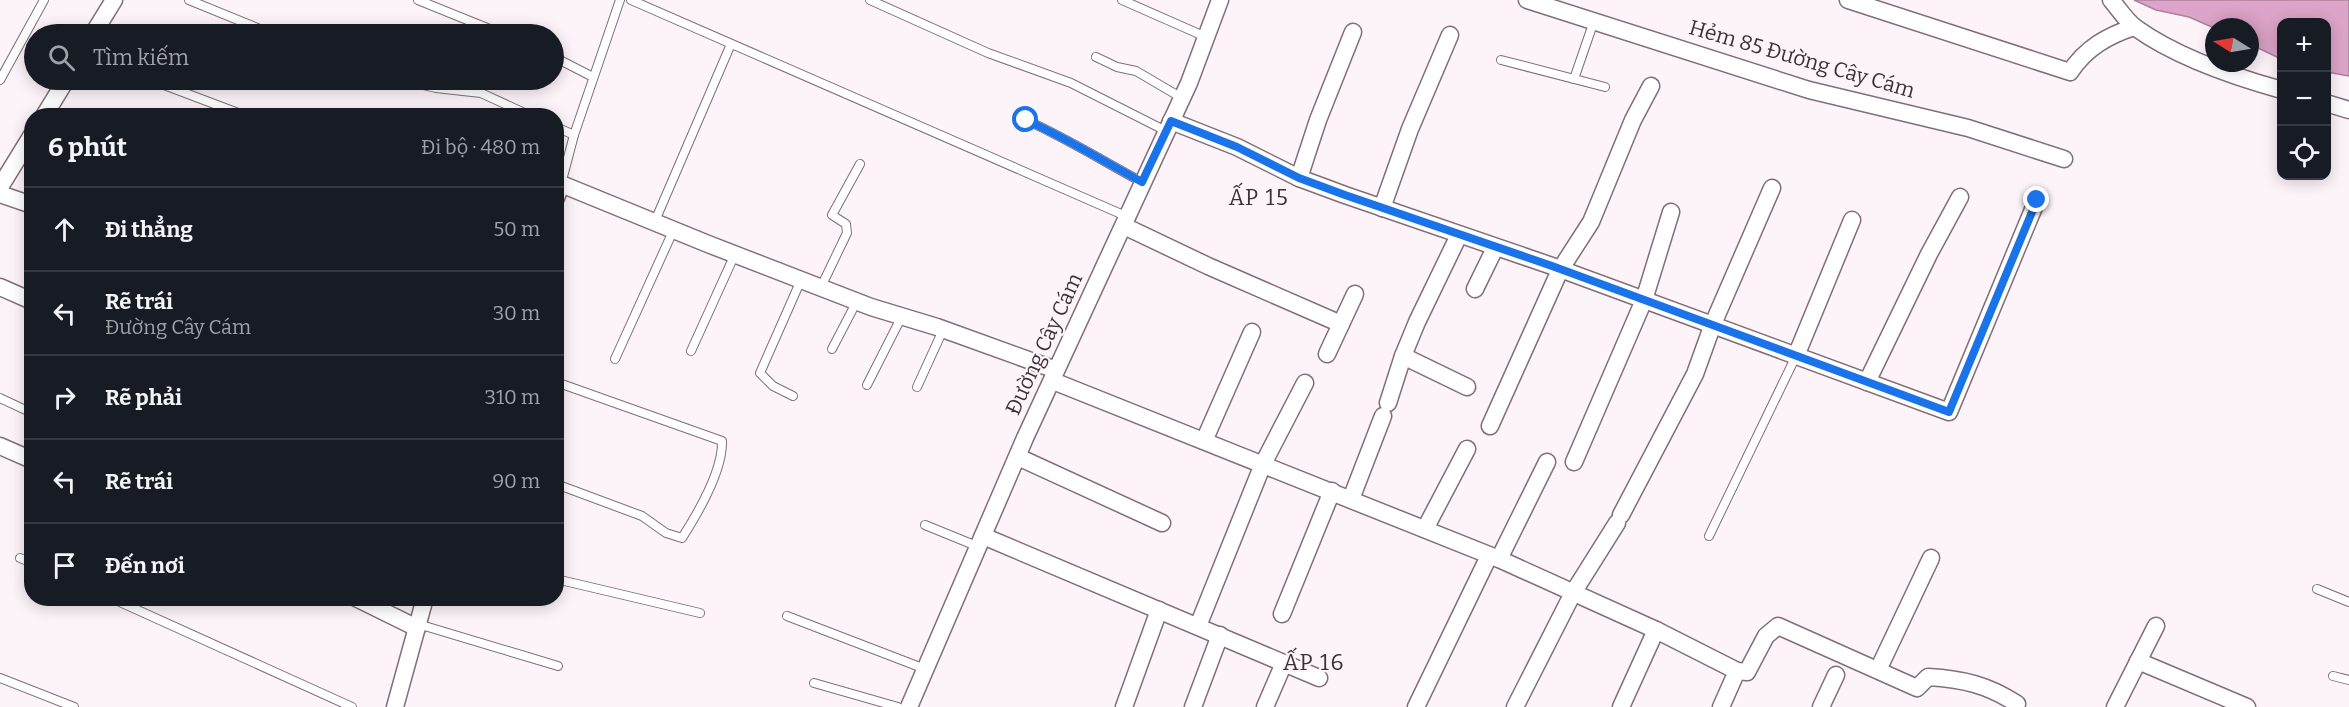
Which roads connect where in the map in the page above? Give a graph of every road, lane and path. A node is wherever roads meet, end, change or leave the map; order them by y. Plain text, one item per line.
1 (44, 0) edge
2 (114, 0) edge
3 (189, 0) edge
4 (418, 0) edge
5 (620, 0) edge
6 (632, 0) edge
7 (870, 0) edge
8 (1122, 0) edge
9 (1220, 0) edge
10 (1527, 0) edge
11 (1848, 0) edge
12 (2111, 0) edge
13 (1594, 21) junction
14 (31, 24) edge
15 (99, 24) edge
16 (248, 24) edge
17 (477, 24) edge
18 (2134, 27) junction
19 (1353, 32) dead end
20 (1450, 34) dead end
21 (24, 36) edge
22 (1206, 37) junction
23 (731, 44) junction
24 (1096, 57) dead end
25 (1501, 60) dead end
26 (564, 62) edge
27 (593, 76) junction
28 (1574, 79) junction
29 (0, 80) edge
30 (1651, 86) dead end
31 (1605, 87) dead end
32 (2277, 89) edge
33 (62, 90) edge
34 (177, 90) edge
35 (454, 90) edge
36 (1182, 98) junction
37 (2331, 105) edge
38 (54, 108) edge
39 (225, 108) edge
40 (514, 108) edge
41 (2349, 110) edge
42 (1026, 120) dead end
43 (1169, 126) junction
44 (564, 131) edge
45 (574, 135) junction
46 (24, 148) edge
47 (2064, 159) dead end
48 (860, 164) dead end
49 (564, 172) edge
50 (1299, 178) junction
51 (1142, 182) junction
52 (0, 187) edge
53 (1772, 188) dead end
54 (564, 193) edge
55 (0, 194) edge
56 (1960, 197) dead end
57 (2037, 200) dead end
58 (24, 202) edge
59 (1382, 208) junction
60 (1671, 212) dead end
61 (1852, 220) dead end
62 (655, 221) junction
63 (1126, 221) junction
64 (674, 229) junction
65 (1459, 235) junction
66 (1495, 248) junction
67 (735, 254) junction
68 (1560, 270) junction
69 (801, 280) junction
70 (0, 287) edge
71 (821, 288) junction
72 (1475, 289) dead end
73 (1355, 294) dead end
74 (24, 298) edge
75 (1644, 300) junction
76 (857, 301) junction
77 (902, 316) junction
78 (1341, 324) junction
79 (1713, 324) junction
80 (943, 330) junction
81 (1252, 332) dead end
82 (832, 349) dead end
83 (691, 351) dead end
84 (1327, 354) dead end
85 (1796, 356) junction
86 (1403, 357) junction
87 (615, 359) dead end
88 (1054, 376) junction
89 (1867, 382) junction
90 (1305, 383) dead end
91 (564, 385) edge
92 (867, 385) dead end
93 (917, 387) dead end
94 (1467, 387) dead end
95 (793, 396) dead end
96 (0, 398) edge
97 (24, 409) edge
98 (1490, 426) dead end
99 (1204, 441) junction
100 (0, 446) edge
101 (1467, 449) dead end
102 (24, 456) edge
103 (1018, 457) junction
104 (1547, 462) dead end
105 (1574, 462) dead end
106 (1263, 464) junction
107 (564, 487) edge
108 (1332, 491) junction
109 (1351, 499) junction
110 (1162, 523) dead end
111 (925, 525) dead end
112 (1425, 529) junction
113 (1709, 536) dead end
114 (981, 542) junction
115 (1494, 557) junction
116 (20, 558) dead end
117 (1930, 558) dead end
118 (24, 560) edge
119 (564, 581) edge
120 (2318, 589) dead end
121 (1573, 593) junction
122 (2349, 602) edge
123 (129, 606) edge
124 (374, 606) edge
125 (423, 606) edge
126 (1159, 610) junction
127 (700, 613) dead end
128 (1282, 614) dead end
129 (787, 616) dead end
130 (418, 626) junction
131 (1198, 626) junction
132 (2156, 626) dead end
133 (1656, 630) junction
134 (1220, 635) junction
135 (2138, 661) junction
136 (1284, 663) junction
137 (558, 666) dead end
138 (925, 669) junction
139 (1737, 670) junction
140 (1878, 670) junction
141 (1836, 675) dead end
142 (2333, 676) dead end
143 (0, 678) edge
144 (1319, 678) dead end
145 (2349, 680) edge
146 (814, 683) dead end
147 (2017, 704) dead end
148 (74, 707) edge
149 (352, 707) edge
150 (395, 707) edge
151 (898, 707) edge
152 (909, 707) edge
153 (1124, 707) edge
154 (1193, 707) edge
155 (1265, 707) edge
156 (1416, 707) edge
157 (1515, 707) edge
158 (1621, 707) edge
159 (1720, 707) edge
160 (1821, 707) edge
161 (2115, 707) edge
162 (2247, 707) edge

1 - 14 lane
2 - 15 street
3 - 16 lane
4 - 17 lane
5 - 27 lane
6 - 23 lane
7 - 43 lane
8 - 22 lane
9 - 22 street, Đường Cây Cám
10 - 13 street, Hẻm 85 Đường Cây Cám
11 - 18 street
12 - 18 street
13 - 28 lane
13 - 47 street, Hẻm 85 Đường Cây Cám
18 - 32 street
19 - 50 street
20 - 59 street
21 - 29 lane
22 - 36 street, Đường Cây Cám
23 - 62 lane
23 - 63 lane
24 - 36 lane
25 - 28 lane
26 - 27 lane
27 - 45 lane
28 - 31 lane
30 - 68 street
33 - 38 street
34 - 39 lane
35 - 40 lane
36 - 43 street, Đường Cây Cám
37 - 41 street
42 - 51 lane
43 - 50 street
43 - 51 street, Đường Cây Cám
44 - 45 lane
45 - 49 lane
46 - 52 street
48 - 71 lane
50 - 59 street
51 - 63 street, Đường Cây Cám
53 - 79 street
54 - 62 street
55 - 58 street
56 - 89 street
57 - 89 street
59 - 65 street
60 - 75 street
61 - 85 street
62 - 64 street
63 - 78 street
63 - 88 street, Đường Cây Cám
64 - 67 street
64 - 87 lane
65 - 66 street
65 - 86 street
66 - 68 street
66 - 72 street
67 - 69 street
67 - 83 lane
68 - 75 street
68 - 98 street
69 - 71 street
69 - 95 lane
70 - 74 street
71 - 76 street
73 - 78 street
75 - 79 street
75 - 105 street
76 - 77 street
76 - 82 lane
77 - 80 street
77 - 92 lane
78 - 84 street
79 - 85 street
79 - 121 street
80 - 88 street
80 - 93 lane
81 - 99 street
85 - 89 street
85 - 113 lane
86 - 94 street
86 - 109 street
88 - 99 street
88 - 103 street, Đường Cây Cám
90 - 106 street
91 - 107 lane
96 - 97 lane
99 - 106 street
100 - 102 street
101 - 112 street
103 - 110 street
103 - 114 street, Đường Cây Cám
104 - 115 street
106 - 108 street
106 - 131 street
108 - 109 street
108 - 128 street
109 - 112 street
111 - 114 lane
112 - 115 street
114 - 126 street
114 - 138 street, Đường Cây Cám
115 - 121 street
115 - 156 street
116 - 118 lane
117 - 140 street
119 - 127 lane
120 - 122 lane
121 - 133 street
121 - 157 street
123 - 149 lane
124 - 130 street
125 - 130 street
126 - 131 street
126 - 153 street
129 - 138 lane
130 - 137 lane
130 - 150 street
131 - 134 street
132 - 135 street
133 - 139 street
133 - 158 street
134 - 136 street
134 - 154 street
135 - 161 street
135 - 162 street
136 - 144 street
136 - 155 street
138 - 152 street, Đường Cây Cám
139 - 140 street
139 - 159 street
140 - 147 street
141 - 160 street
142 - 145 lane
143 - 148 lane
146 - 151 lane

